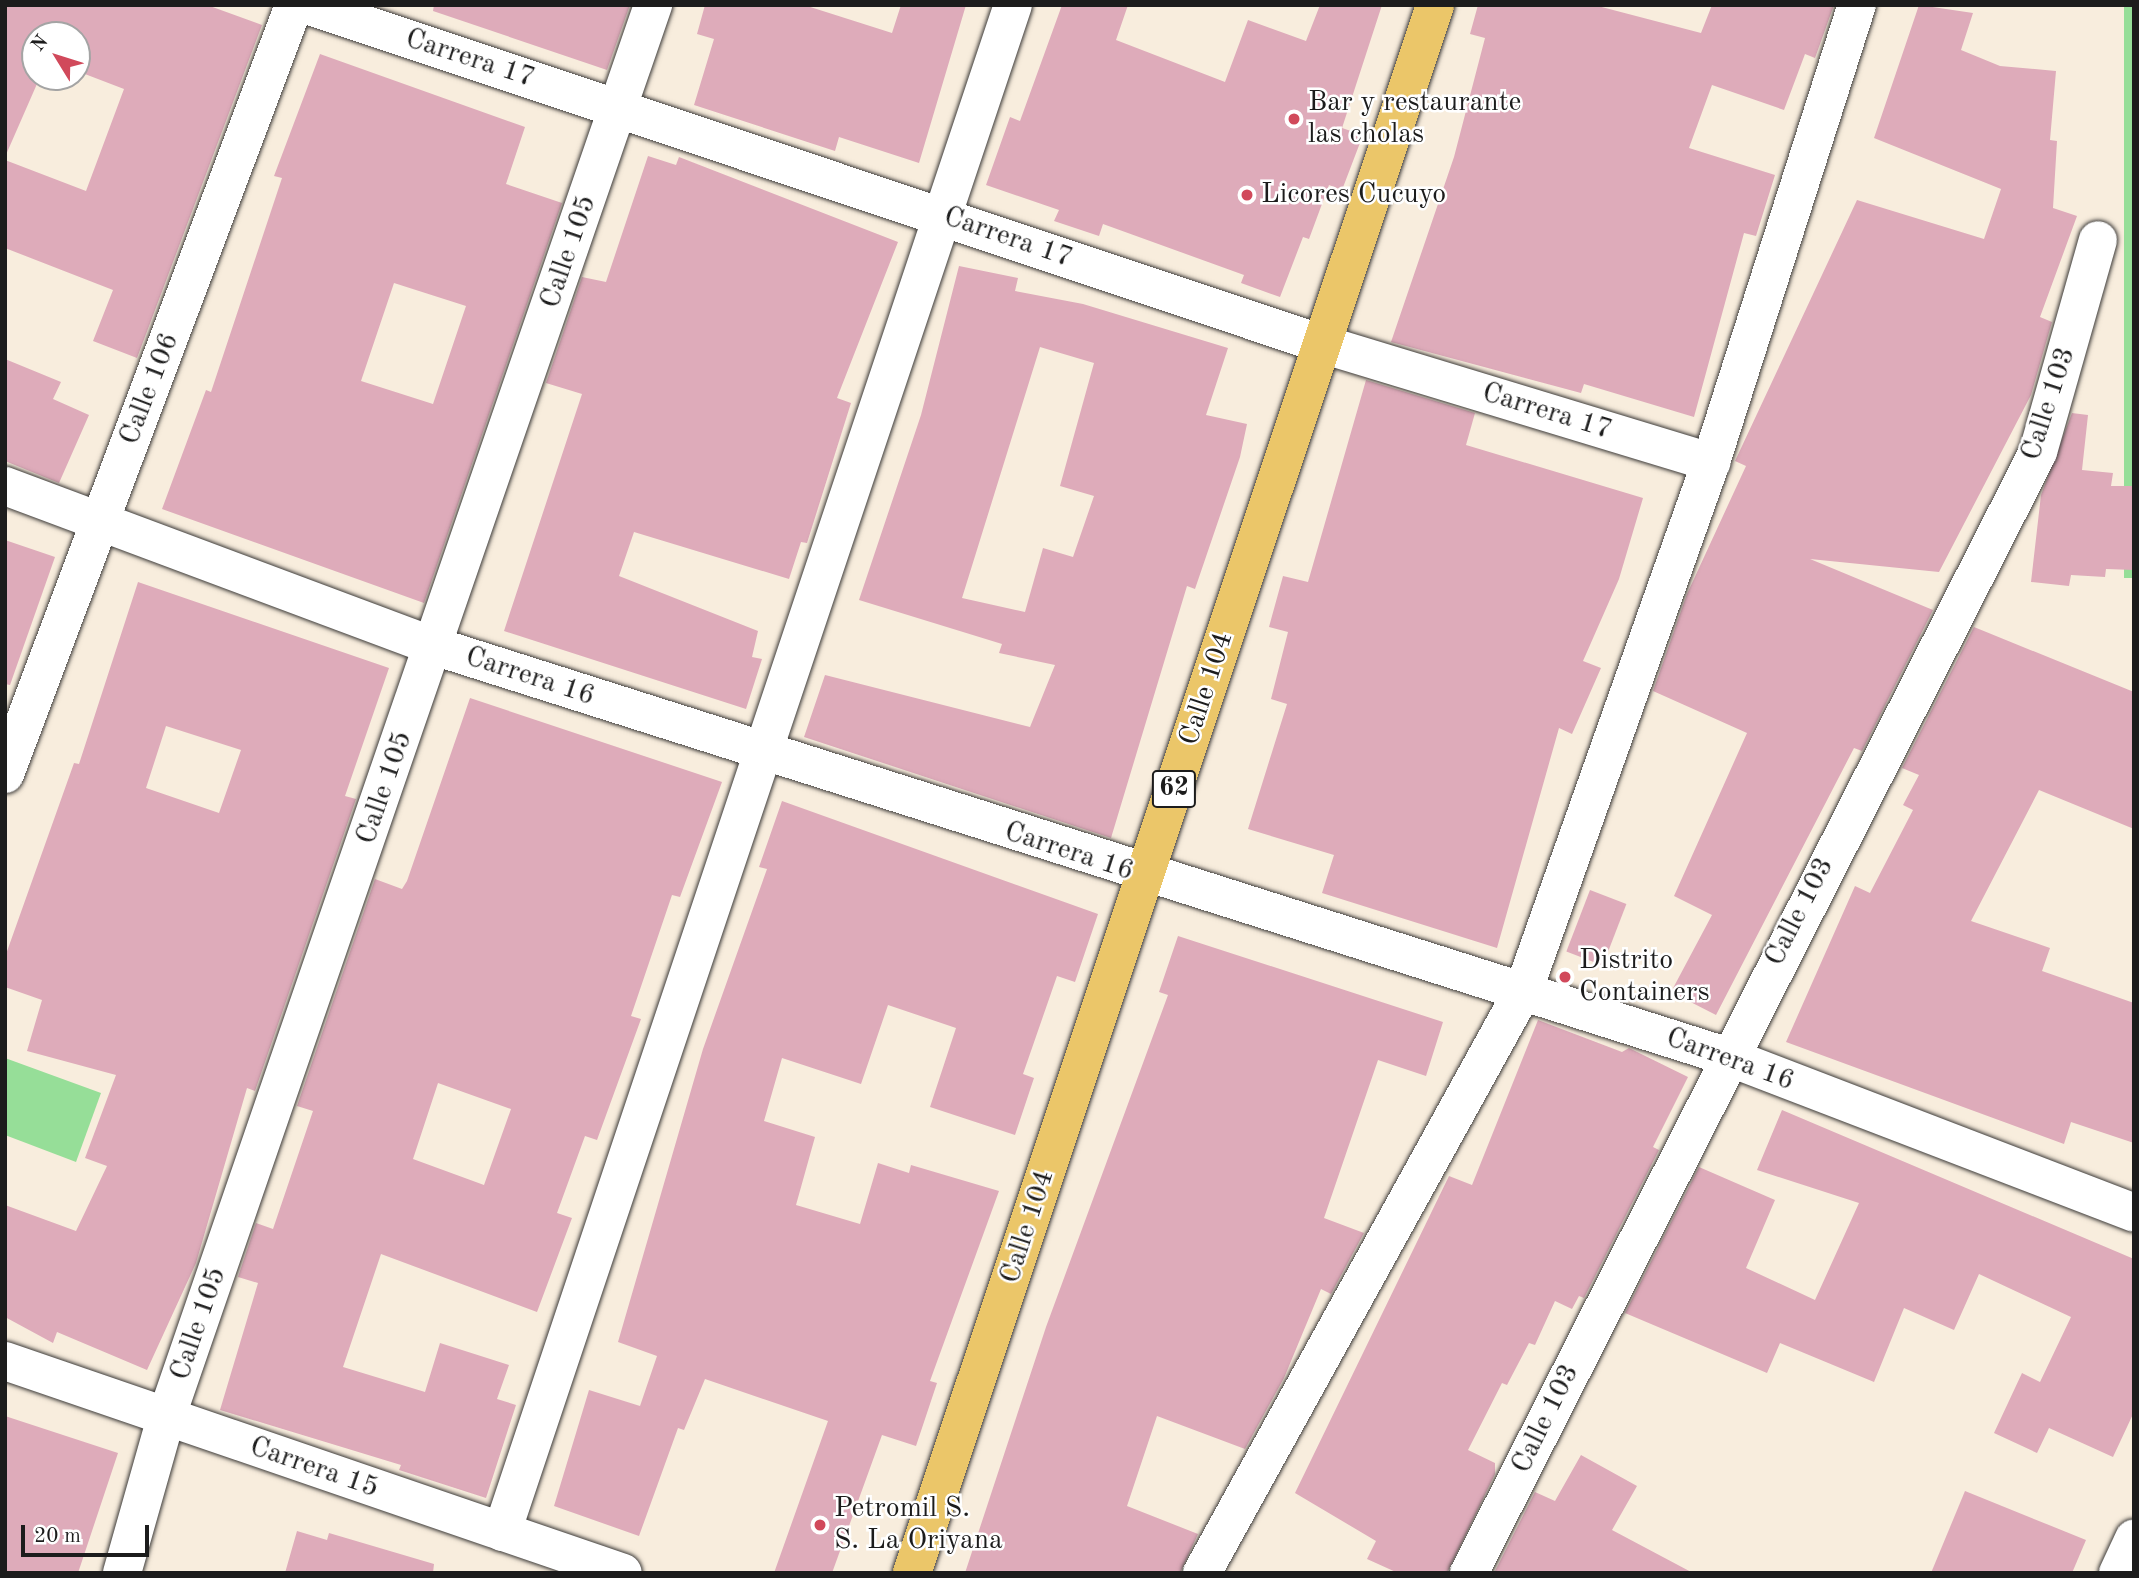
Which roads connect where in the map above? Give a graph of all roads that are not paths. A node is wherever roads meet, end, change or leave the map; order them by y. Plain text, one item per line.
1 (294, 5) edge
2 (307, 5) edge
3 (653, 5) edge
4 (1013, 5) edge
5 (1435, 5) edge
6 (1857, 5) edge
7 (618, 109) junction
8 (942, 216) junction
9 (2098, 240) dead end
10 (1322, 344) junction
11 (1711, 462) junction
12 (5, 486) edge
13 (100, 522) junction
14 (434, 646) junction
15 (763, 753) junction
16 (5, 774) edge
17 (1145, 876) junction
18 (1524, 989) junction
19 (1726, 1056) junction
20 (2134, 1213) edge
21 (5, 1361) edge
22 (166, 1418) junction
23 (502, 1532) junction
24 (2134, 1538) edge
25 (122, 1573) edge
26 (623, 1573) edge
27 (912, 1573) edge
28 (1202, 1573) edge
29 (1469, 1573) edge
30 (2118, 1573) edge

1 - 13 street, Calle 106
2 - 7 street, Carrera 17
3 - 7 street, Calle 105
4 - 8 street
5 - 10 main road, Calle 104 / 62
6 - 11 street
7 - 8 street, Carrera 17
7 - 14 street, Calle 105
8 - 10 street, Carrera 17
8 - 15 street
9 - 19 street, Calle 103
10 - 11 street, Carrera 17
10 - 17 main road, Calle 104 / 62
11 - 18 street
12 - 13 street, Carrera 16
13 - 14 street, Carrera 16
13 - 16 street, Calle 106
14 - 15 street, Carrera 16
14 - 22 street, Calle 105
15 - 17 street, Carrera 16
15 - 23 street
17 - 18 street, Carrera 16
17 - 27 main road, Calle 104 / 62
18 - 19 street, Carrera 16
18 - 28 street
19 - 20 street, Carrera 16
19 - 29 street, Calle 103
21 - 22 street, Carrera 15
22 - 23 street, Carrera 15
22 - 25 street, Calle 105
23 - 26 street, Carrera 15
24 - 30 street

